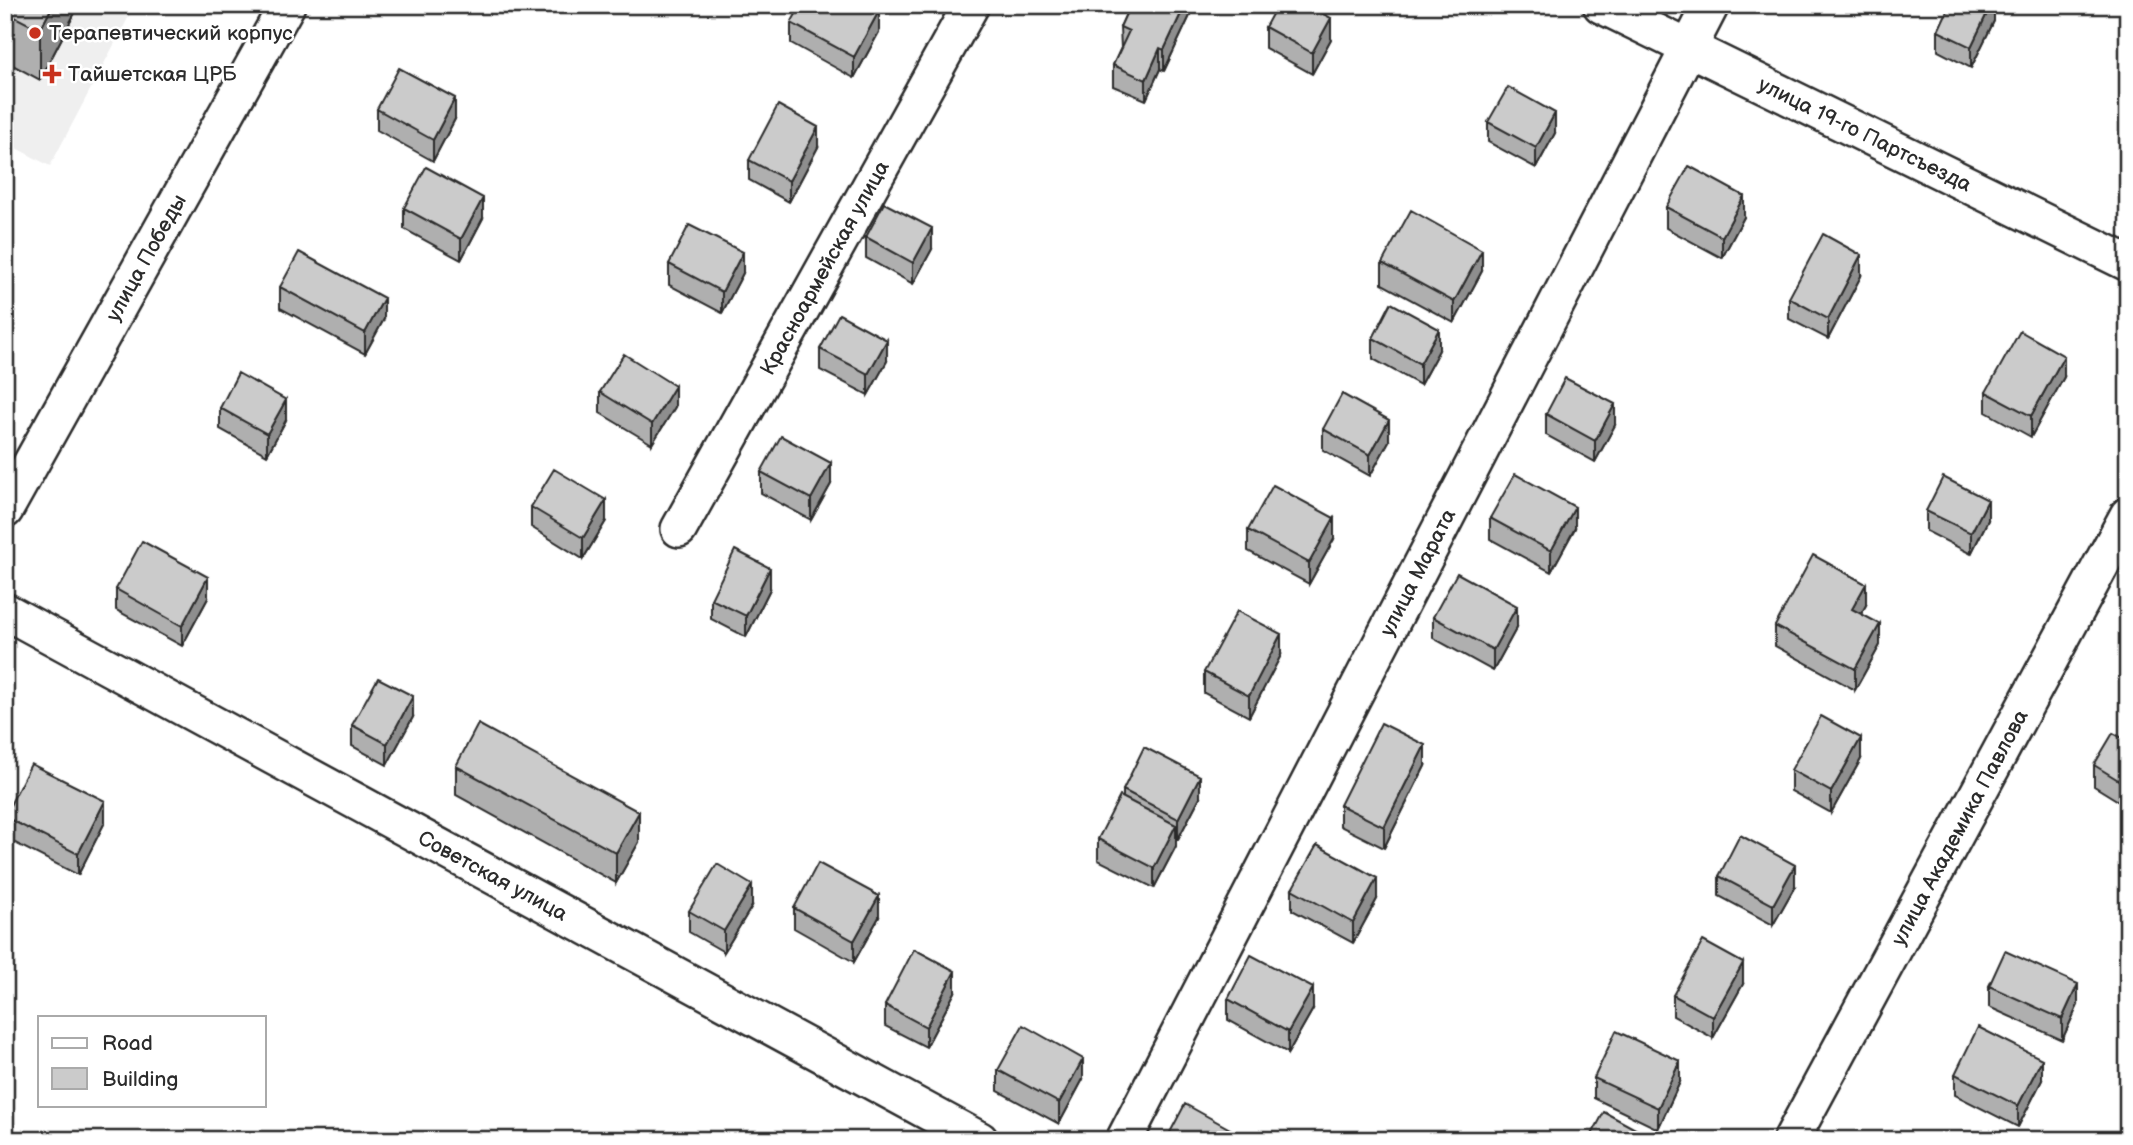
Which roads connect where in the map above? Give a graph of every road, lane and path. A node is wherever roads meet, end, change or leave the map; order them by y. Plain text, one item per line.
1 (287, 5) edge
2 (971, 5) edge
3 (1601, 5) edge
4 (1711, 5) edge
5 (1689, 48) junction
6 (2128, 263) edge
7 (5, 510) edge
8 (2128, 515) edge
9 (679, 529) dead end
10 (5, 611) edge
11 (980, 1140) edge
12 (1124, 1140) edge
13 (1791, 1140) edge

1 - 7 street, улица Победы
2 - 9 street, Красноармейская улица
3 - 5 street, улица 19-го Партсъезда
4 - 5 street, улица Марата
5 - 6 street, улица 19-го Партсъезда
5 - 12 street, улица Марата
8 - 13 street, улица Академика Павлова
10 - 11 street, Советская улица

